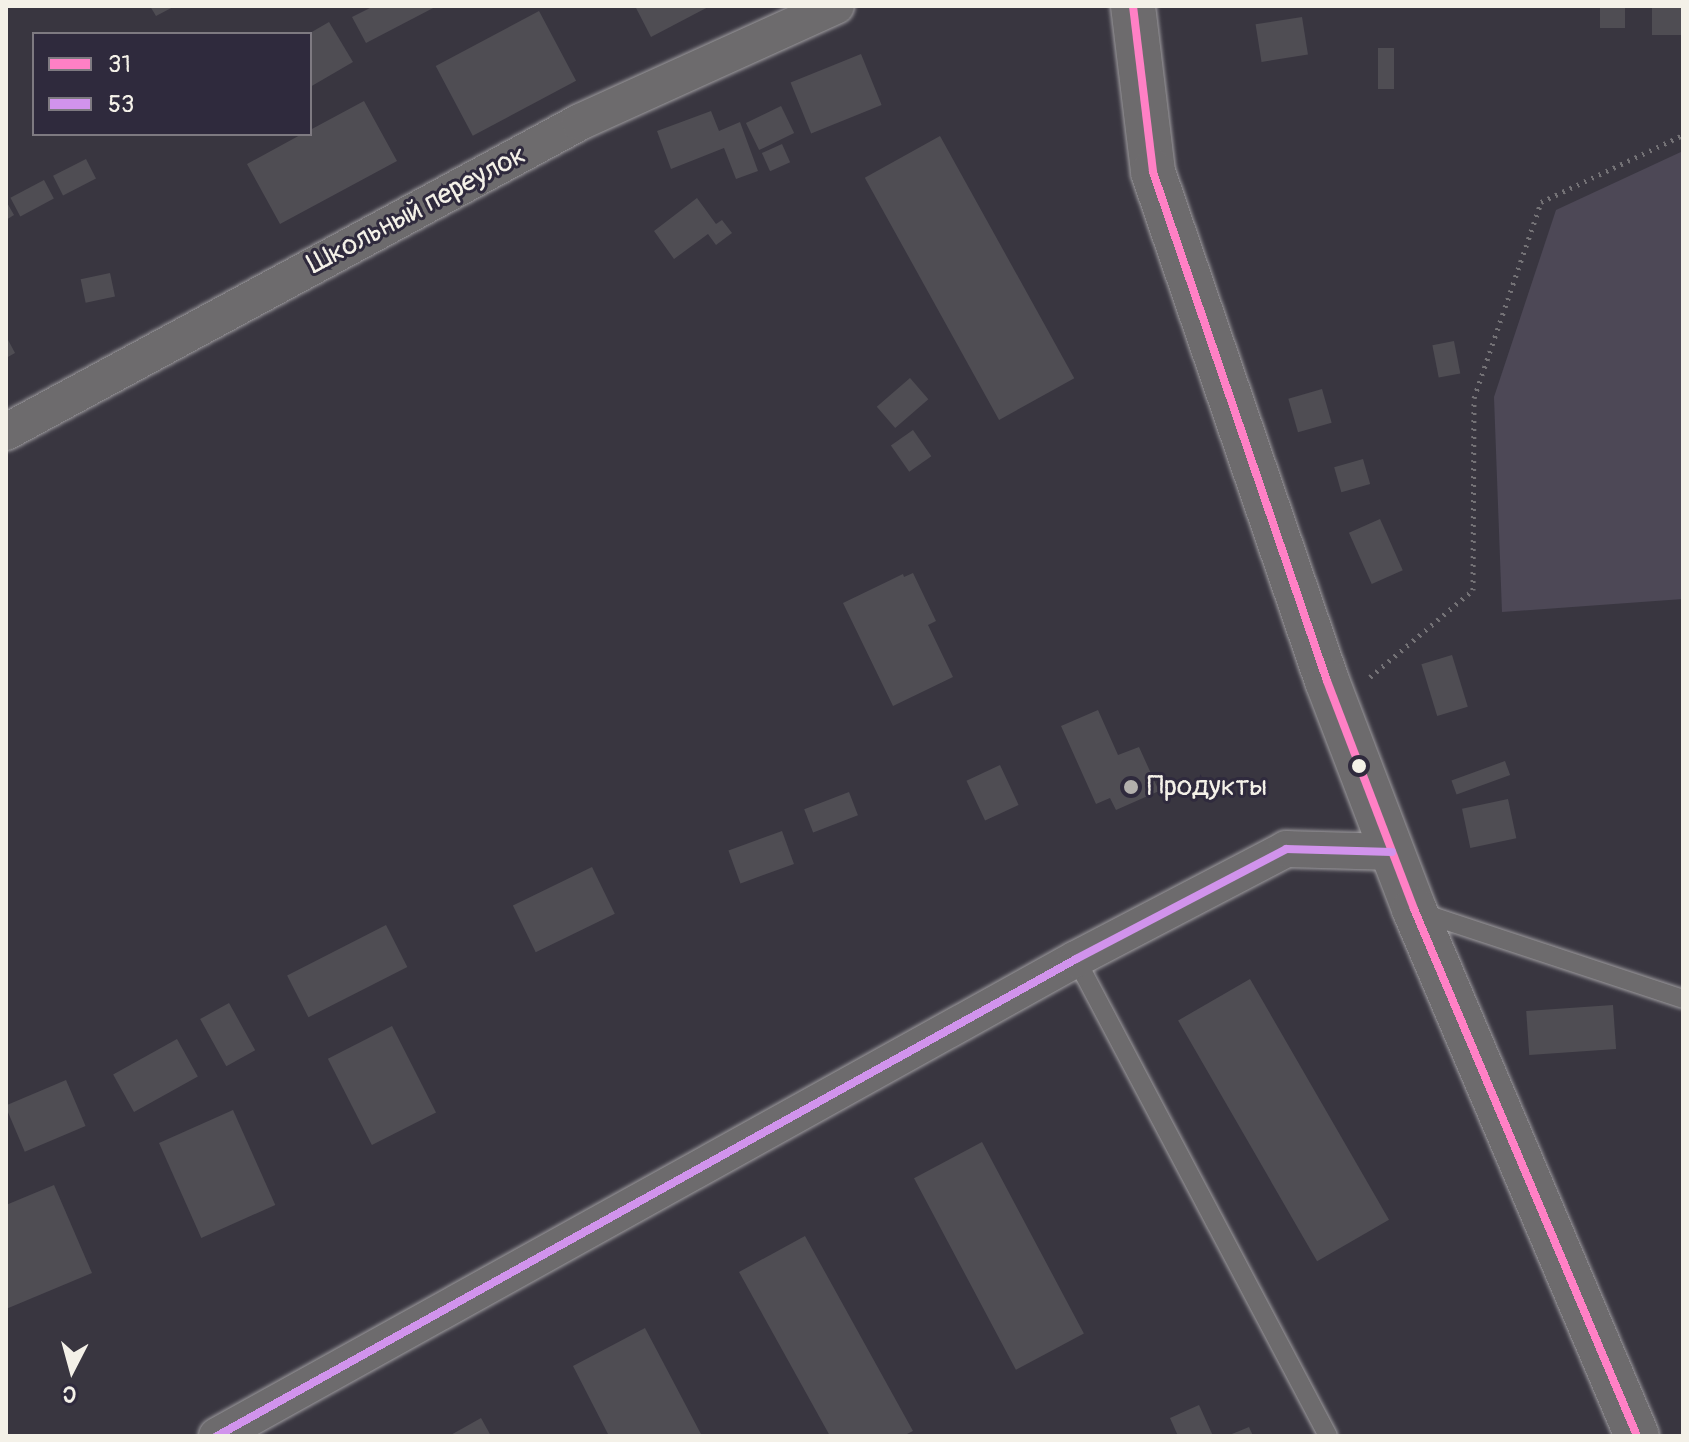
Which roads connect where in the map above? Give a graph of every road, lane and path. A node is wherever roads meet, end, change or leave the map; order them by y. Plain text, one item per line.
1 (836, 6) edge
2 (1133, 6) edge
3 (1683, 135) edge
4 (6, 432) edge
5 (1337, 705) junction
6 (1392, 852) junction
7 (1414, 909) junction
8 (1076, 959) junction
9 (1683, 999) edge
10 (217, 1436) edge
11 (1328, 1436) edge
12 (1637, 1436) edge

1 - 4 street, Школьный переулок
2 - 5 street
3 - 5 path
5 - 6 street
6 - 7 street
6 - 8 street
7 - 9 lane
7 - 12 street
8 - 10 street
8 - 11 lane

